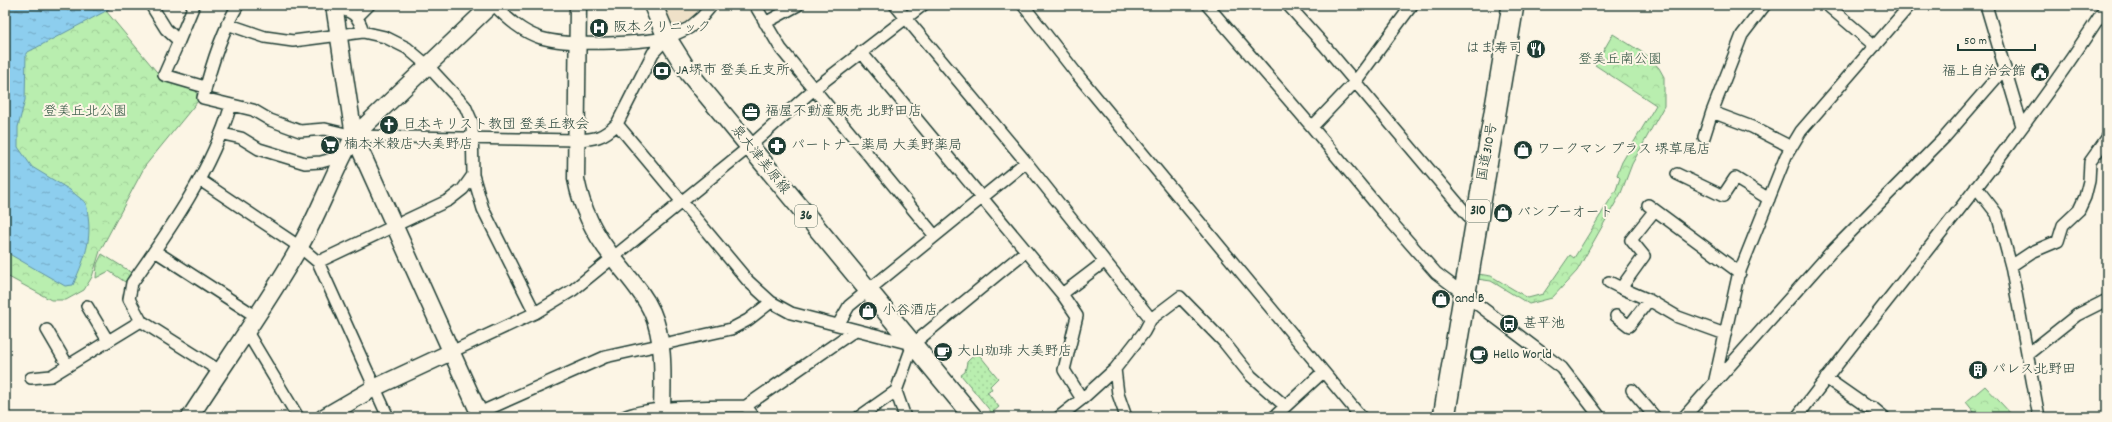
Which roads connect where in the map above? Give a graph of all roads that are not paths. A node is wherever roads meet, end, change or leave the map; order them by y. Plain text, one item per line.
1 (151, 5) edge
2 (194, 5) edge
3 (238, 5) edge
4 (369, 5) edge
5 (492, 5) edge
6 (578, 5) edge
7 (653, 5) edge
8 (712, 5) edge
9 (755, 5) edge
10 (798, 5) edge
11 (895, 5) edge
12 (924, 5) edge
13 (1023, 5) edge
14 (1207, 5) edge
15 (1288, 5) edge
16 (1412, 5) edge
17 (1513, 5) edge
18 (1828, 5) edge
19 (1910, 5) edge
20 (1986, 5) edge
21 (2107, 5) edge
22 (1765, 6) edge
23 (334, 7) edge
24 (357, 17) junction
25 (905, 17) junction
26 (765, 23) junction
27 (227, 24) junction
28 (363, 32) junction
29 (339, 36) junction
30 (667, 38) junction
31 (179, 41) junction
32 (578, 43) junction
33 (1875, 46) junction
34 (861, 52) junction
35 (427, 66) junction
36 (2005, 68) junction
37 (1355, 82) junction
38 (205, 87) junction
39 (814, 89) junction
40 (231, 105) junction
41 (1712, 112) junction
42 (617, 124) junction
43 (2022, 126) junction
44 (1312, 127) junction
45 (223, 134) junction
46 (354, 136) junction
47 (1704, 137) dead end
48 (474, 138) junction
49 (2107, 138) edge
50 (576, 140) junction
51 (749, 147) junction
52 (1791, 147) junction
53 (343, 156) junction
54 (1026, 162) junction
55 (1677, 174) dead end
56 (474, 175) junction
57 (200, 180) junction
58 (1976, 186) junction
59 (981, 198) junction
60 (1769, 199) junction
61 (683, 201) junction
62 (394, 225) junction
63 (1476, 225) junction
64 (935, 236) junction
65 (300, 247) junction
66 (155, 251) junction
67 (1026, 251) junction
68 (613, 259) junction
69 (318, 262) junction
70 (1104, 262) junction
71 (2011, 266) junction
72 (1740, 274) junction
73 (1610, 282) dead end
74 (1621, 288) junction
75 (868, 291) junction
76 (1062, 294) junction
77 (1464, 295) junction
78 (1648, 300) junction
79 (2107, 300) edge
80 (771, 302) junction
81 (87, 306) dead end
82 (535, 313) junction
83 (1616, 316) dead end
84 (257, 317) junction
85 (1151, 319) junction
86 (141, 321) junction
87 (838, 325) junction
88 (47, 330) dead end
89 (854, 330) junction
90 (247, 332) junction
91 (1725, 334) junction
92 (108, 341) junction
93 (913, 344) junction
94 (661, 345) junction
95 (451, 352) junction
96 (2028, 354) junction
97 (68, 366) junction
98 (1115, 369) junction
99 (220, 371) junction
100 (1323, 372) junction
101 (31, 378) dead end
102 (1826, 378) junction
103 (1714, 385) junction
104 (374, 388) junction
105 (1632, 390) dead end
106 (896, 391) junction
107 (1082, 399) junction
108 (746, 406) junction
109 (1285, 406) junction
110 (662, 413) edge
111 (481, 415) edge
112 (190, 417) edge
113 (298, 417) edge
114 (324, 417) edge
115 (388, 417) edge
116 (624, 417) edge
117 (754, 417) edge
118 (859, 417) edge
119 (905, 417) edge
120 (974, 417) edge
121 (1059, 417) edge
122 (1124, 417) edge
123 (1274, 417) edge
124 (1361, 417) edge
125 (1444, 417) edge
126 (1600, 417) edge
127 (1655, 417) edge
128 (1684, 417) edge
129 (1797, 417) edge
130 (1884, 417) edge
131 (2039, 417) edge

1 - 31 street
2 - 31 street
3 - 27 street
4 - 24 street
5 - 32 street
5 - 35 street
6 - 32 street
7 - 30 main road, 泉大津美原線 / 36
8 - 30 street
9 - 26 street
10 - 26 street
11 - 25 street
12 - 25 street
13 - 100 street
14 - 44 street
15 - 37 street
16 - 37 street
17 - 63 highway, 国道310号 / 310
18 - 33 street
19 - 33 street
20 - 36 street
21 - 43 street
22 - 41 street
23 - 24 street
23 - 29 street
24 - 28 street
25 - 34 street
25 - 54 street
26 - 39 street
27 - 29 street
27 - 38 street
28 - 29 street
28 - 35 street
29 - 46 street
30 - 32 street
30 - 42 street
30 - 51 main road, 泉大津美原線 / 36
31 - 38 street
32 - 50 street
33 - 52 street
34 - 39 street
34 - 59 street
35 - 46 street
35 - 48 street
36 - 43 street
36 - 103 street
37 - 44 street
37 - 63 street
38 - 40 street
39 - 51 street
39 - 64 street
40 - 45 street
40 - 46 street
41 - 47 street
41 - 52 street
42 - 50 street
42 - 61 street
43 - 58 street
44 - 77 street
45 - 53 street
45 - 57 street
46 - 48 street
46 - 53 street
46 - 62 street
48 - 50 street
48 - 56 street
49 - 71 street
50 - 68 street
51 - 61 street
51 - 75 main road, 泉大津美原線 / 36
52 - 60 street
53 - 65 street
54 - 59 street
54 - 70 street
55 - 60 street
56 - 62 street
56 - 82 street
57 - 65 street
57 - 66 street
58 - 71 street
58 - 102 street
59 - 64 street
59 - 67 street
60 - 72 street
61 - 68 street
61 - 80 street
62 - 69 street
62 - 95 street
63 - 77 highway, 国道310号 / 310
64 - 75 street
65 - 69 street
65 - 84 street
66 - 84 street
66 - 86 street
67 - 76 street
67 - 93 street
68 - 82 street
68 - 94 street
69 - 104 street
70 - 76 street
70 - 85 street
71 - 96 street
72 - 74 street
72 - 91 street
73 - 74 street
74 - 78 street
75 - 87 street
75 - 93 main road, 泉大津美原線 / 36
76 - 107 street
77 - 125 highway, 国道310号 / 310
77 - 126 street
78 - 83 street
78 - 91 street
79 - 96 street
80 - 87 street
80 - 94 street
81 - 92 street
82 - 95 street
84 - 90 street
85 - 98 street
85 - 109 street
86 - 92 street
86 - 99 street
87 - 89 street
88 - 97 street
89 - 93 street
89 - 108 street
90 - 99 street
90 - 113 street
91 - 103 street
92 - 97 street
93 - 106 street
93 - 120 main road, 泉大津美原線 / 36
94 - 110 street
94 - 111 street
95 - 104 street
95 - 111 street
96 - 131 street
97 - 101 street
98 - 107 street
98 - 122 street
99 - 112 street
100 - 109 street
100 - 124 street
102 - 129 street
102 - 130 street
103 - 128 street
104 - 114 street
104 - 115 street
105 - 127 street
106 - 118 street
106 - 119 street
107 - 121 street
108 - 110 street
108 - 117 street
109 - 123 street
110 - 116 street

